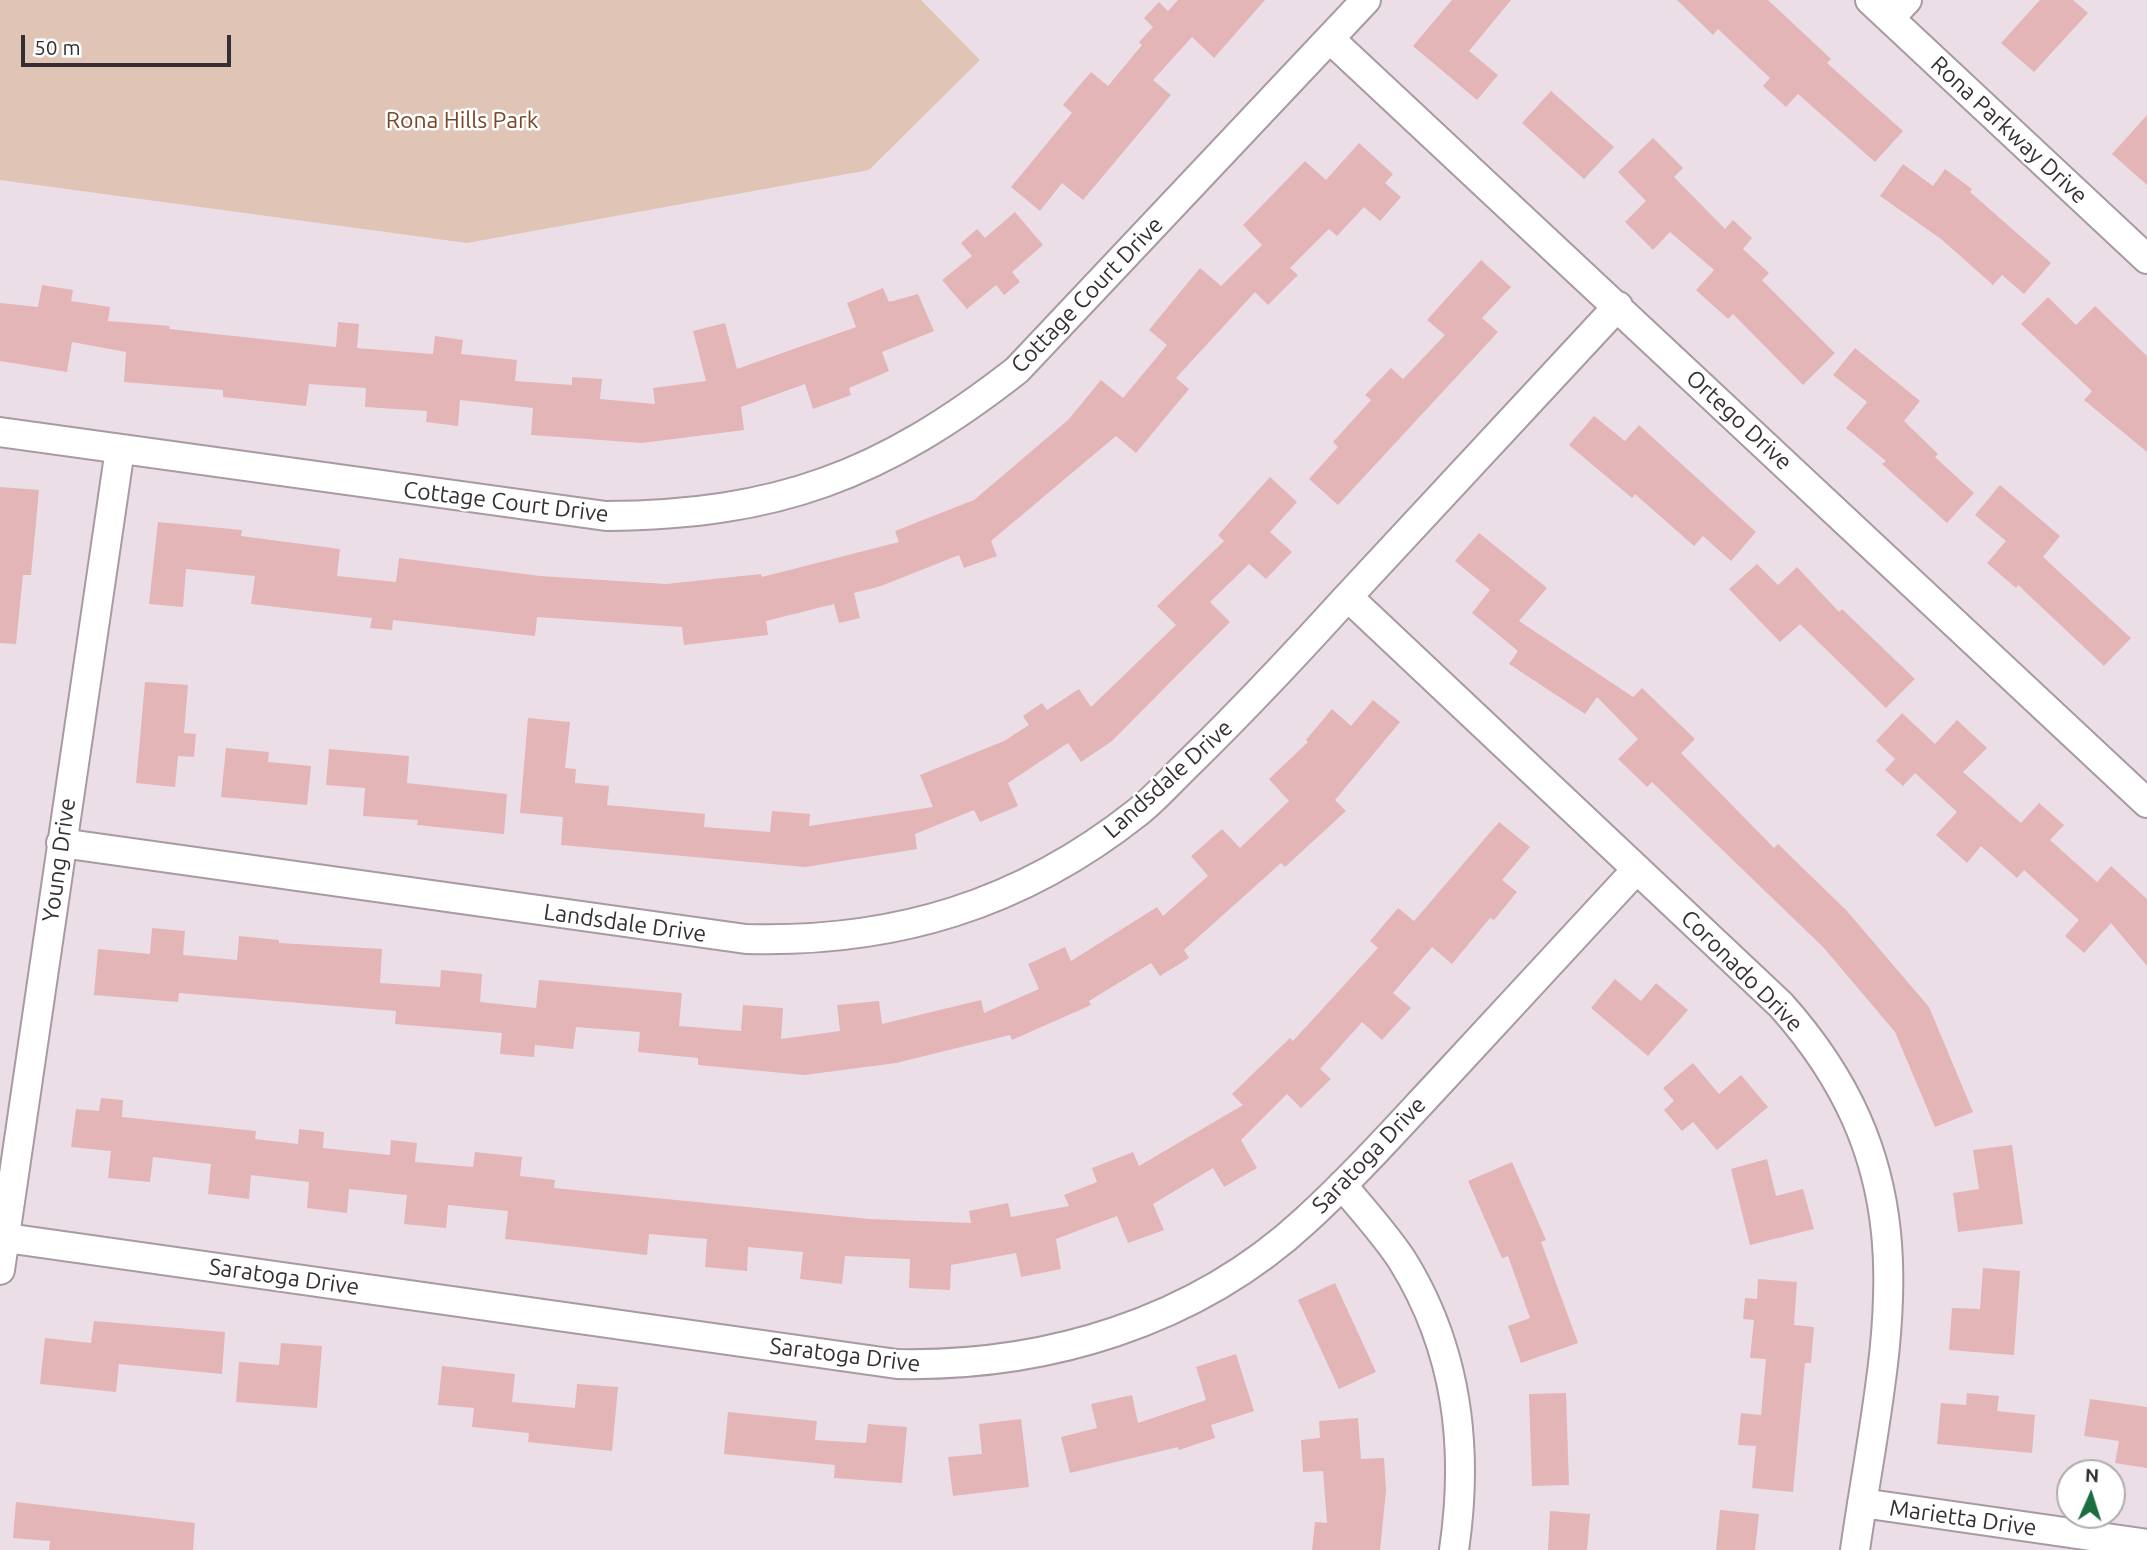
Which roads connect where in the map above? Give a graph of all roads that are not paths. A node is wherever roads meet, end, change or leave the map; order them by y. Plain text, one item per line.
1 (1366, 0) edge
2 (1889, 6) edge
3 (1330, 39) junction
4 (2147, 259) edge
5 (1618, 306) junction
6 (0, 432) edge
7 (120, 449) junction
8 (1348, 597) junction
9 (2147, 803) edge
10 (61, 843) junction
11 (1637, 869) junction
12 (1342, 1185) junction
13 (2, 1237) edge
14 (0, 1270) edge
15 (1862, 1503) junction
16 (2147, 1544) edge
17 (1454, 1550) edge
18 (1855, 1550) edge

1 - 3 street, Cottage Court Drive
2 - 4 street, Rona Parkway Drive
3 - 5 street, Ortego Drive
3 - 7 street, Cottage Court Drive
5 - 8 street, Landsdale Drive
5 - 9 street, Ortego Drive
6 - 7 street, Cottage Court Drive
7 - 10 street, Young Drive
8 - 10 street, Landsdale Drive
8 - 11 street, Coronado Drive
10 - 13 street, Young Drive
11 - 12 street, Saratoga Drive
11 - 15 street, Coronado Drive
12 - 13 street, Saratoga Drive
12 - 17 street
13 - 14 street, Young Drive
15 - 16 street, Marietta Drive
15 - 18 street, Coronado Drive

